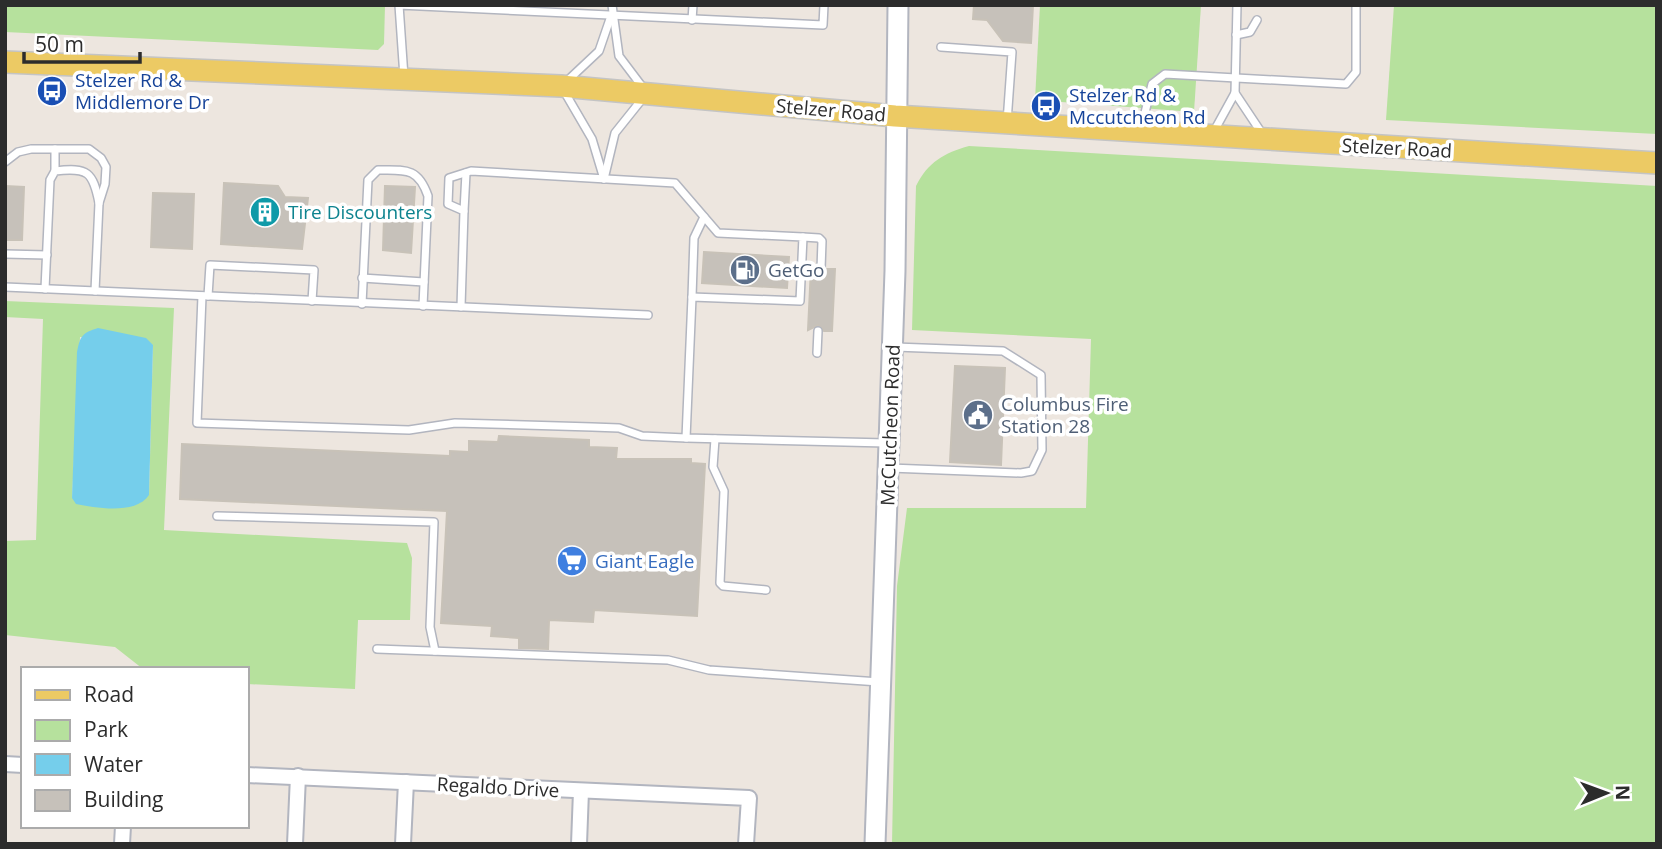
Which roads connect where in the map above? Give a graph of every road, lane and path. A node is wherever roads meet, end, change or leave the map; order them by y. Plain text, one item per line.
1 (612, 5) edge
2 (693, 5) edge
3 (824, 5) edge
4 (898, 5) edge
5 (1237, 5) edge
6 (1356, 5) edge
7 (484, 7) edge
8 (612, 16) junction
9 (692, 20) junction
10 (1257, 20) dead end
11 (1236, 35) junction
12 (941, 47) dead end
13 (5, 62) edge
14 (404, 78) junction
15 (1236, 78) junction
16 (561, 86) junction
17 (647, 93) junction
18 (1235, 93) junction
19 (895, 116) junction
20 (1007, 123) junction
21 (1141, 133) junction
22 (1211, 137) junction
23 (1267, 141) junction
24 (55, 149) junction
25 (5, 162) edge
26 (1657, 163) edge
27 (55, 171) junction
28 (466, 173) junction
29 (604, 179) junction
30 (99, 204) junction
31 (464, 211) junction
32 (704, 217) junction
33 (803, 237) junction
34 (5, 254) edge
35 (47, 255) junction
36 (821, 269) dead end
37 (362, 278) junction
38 (424, 282) junction
39 (5, 287) edge
40 (46, 289) junction
41 (95, 291) junction
42 (205, 296) junction
43 (692, 297) junction
44 (312, 301) junction
45 (362, 304) junction
46 (423, 306) junction
47 (461, 307) junction
48 (648, 315) dead end
49 (818, 331) dead end
50 (893, 346) junction
51 (817, 353) dead end
52 (686, 438) junction
53 (715, 439) junction
54 (890, 443) junction
55 (889, 468) junction
56 (217, 516) dead end
57 (766, 590) dead end
58 (377, 649) dead end
59 (435, 651) junction
60 (881, 682) junction
61 (248, 775) edge
62 (298, 776) junction
63 (406, 782) junction
64 (581, 791) junction
65 (295, 844) edge
66 (403, 844) edge
67 (579, 844) edge
68 (746, 844) edge
69 (875, 844) edge

1 - 8 lane
2 - 9 lane
3 - 9 lane
4 - 19 main road, McCutcheon Road
5 - 11 lane
6 - 15 lane
7 - 8 lane
7 - 14 lane
8 - 9 lane
8 - 16 lane
8 - 17 lane
10 - 11 lane
11 - 15 lane
12 - 20 lane
13 - 14 main road, Stelzer Road
14 - 16 main road, Stelzer Road
15 - 18 lane
15 - 21 lane
16 - 17 main road, Stelzer Road
16 - 29 lane
17 - 19 main road, Stelzer Road
17 - 29 lane
18 - 22 lane
18 - 23 lane
19 - 20 main road, Stelzer Road
19 - 50 main road, McCutcheon Road
20 - 21 main road, Stelzer Road
21 - 22 main road, Stelzer Road
22 - 23 main road, Stelzer Road
23 - 26 main road, Stelzer Road
24 - 25 lane
24 - 27 lane
24 - 30 lane
27 - 30 lane
27 - 35 lane
28 - 29 lane
28 - 31 lane
28 - 31 lane
29 - 32 lane
30 - 41 lane
31 - 47 lane
32 - 33 lane
32 - 43 lane
33 - 36 lane
33 - 43 lane
34 - 35 lane
35 - 40 lane
37 - 38 lane
37 - 38 lane
37 - 45 lane
38 - 46 lane
39 - 40 lane
40 - 41 lane
41 - 42 lane
42 - 44 lane
42 - 44 lane
42 - 52 lane
43 - 52 lane
44 - 45 lane
45 - 46 lane
46 - 47 lane
47 - 48 lane
49 - 51 lane
50 - 54 main road, McCutcheon Road
50 - 55 lane
52 - 53 lane
53 - 54 lane
53 - 57 lane
54 - 55 main road, McCutcheon Road
55 - 60 main road, McCutcheon Road
56 - 59 lane
58 - 59 lane
59 - 60 lane
60 - 69 main road, McCutcheon Road
61 - 62 street, Regaldo Drive
62 - 63 street, Regaldo Drive
62 - 65 street
63 - 64 street, Regaldo Drive
63 - 66 street
64 - 67 street
64 - 68 street, Regaldo Drive

